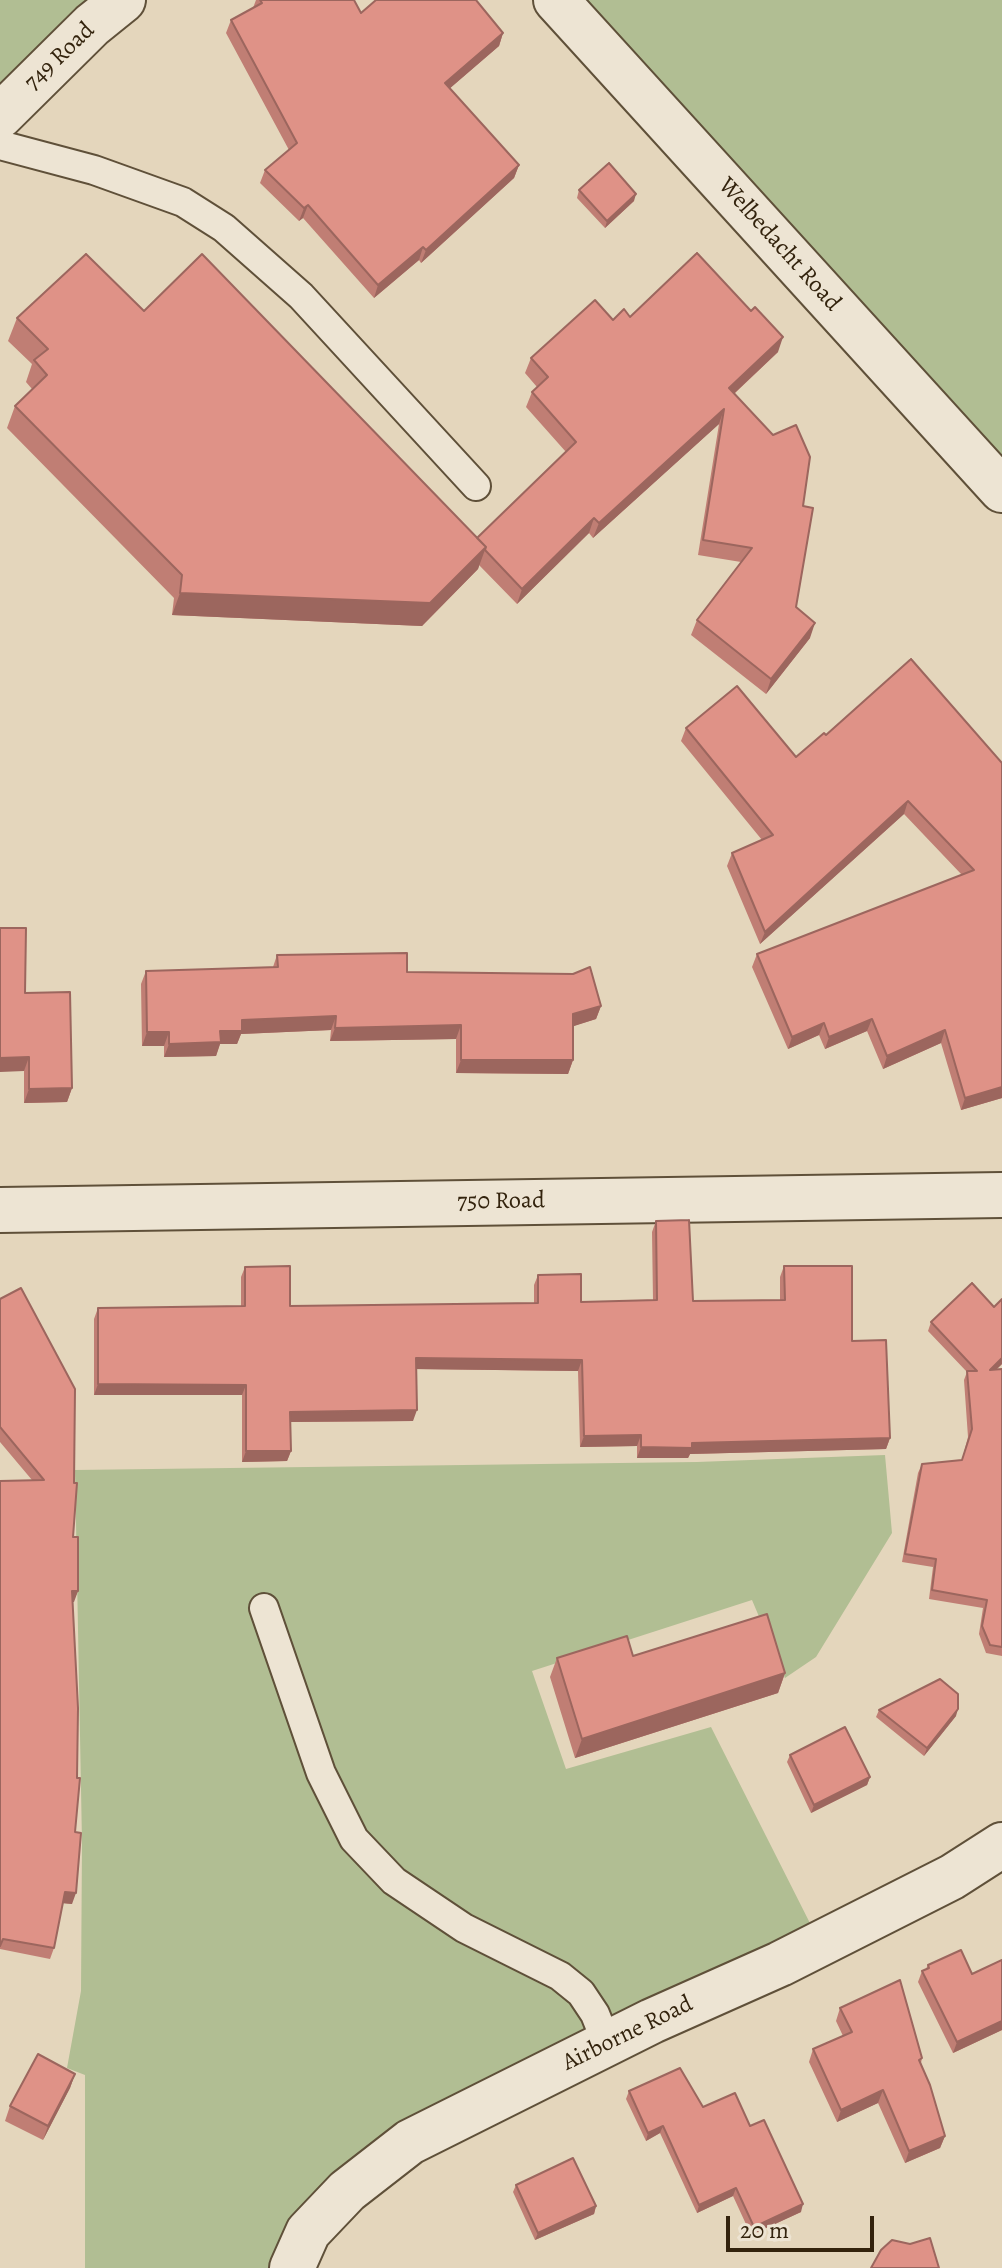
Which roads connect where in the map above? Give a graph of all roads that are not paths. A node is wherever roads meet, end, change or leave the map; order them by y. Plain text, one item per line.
1 (123, 0) edge
2 (556, 0) edge
3 (0, 116) edge
4 (0, 145) edge
5 (476, 486) dead end
6 (1002, 490) edge
7 (1002, 1195) edge
8 (0, 1210) edge
9 (264, 1608) dead end
10 (1002, 1845) edge
11 (607, 2044) junction
12 (292, 2268) edge

1 - 3 street, 749 Road
2 - 6 street, Welbedacht Road
4 - 5 lane
7 - 8 street, 750 Road
9 - 11 lane
10 - 11 street, Airborne Road
11 - 12 street, Airborne Road

